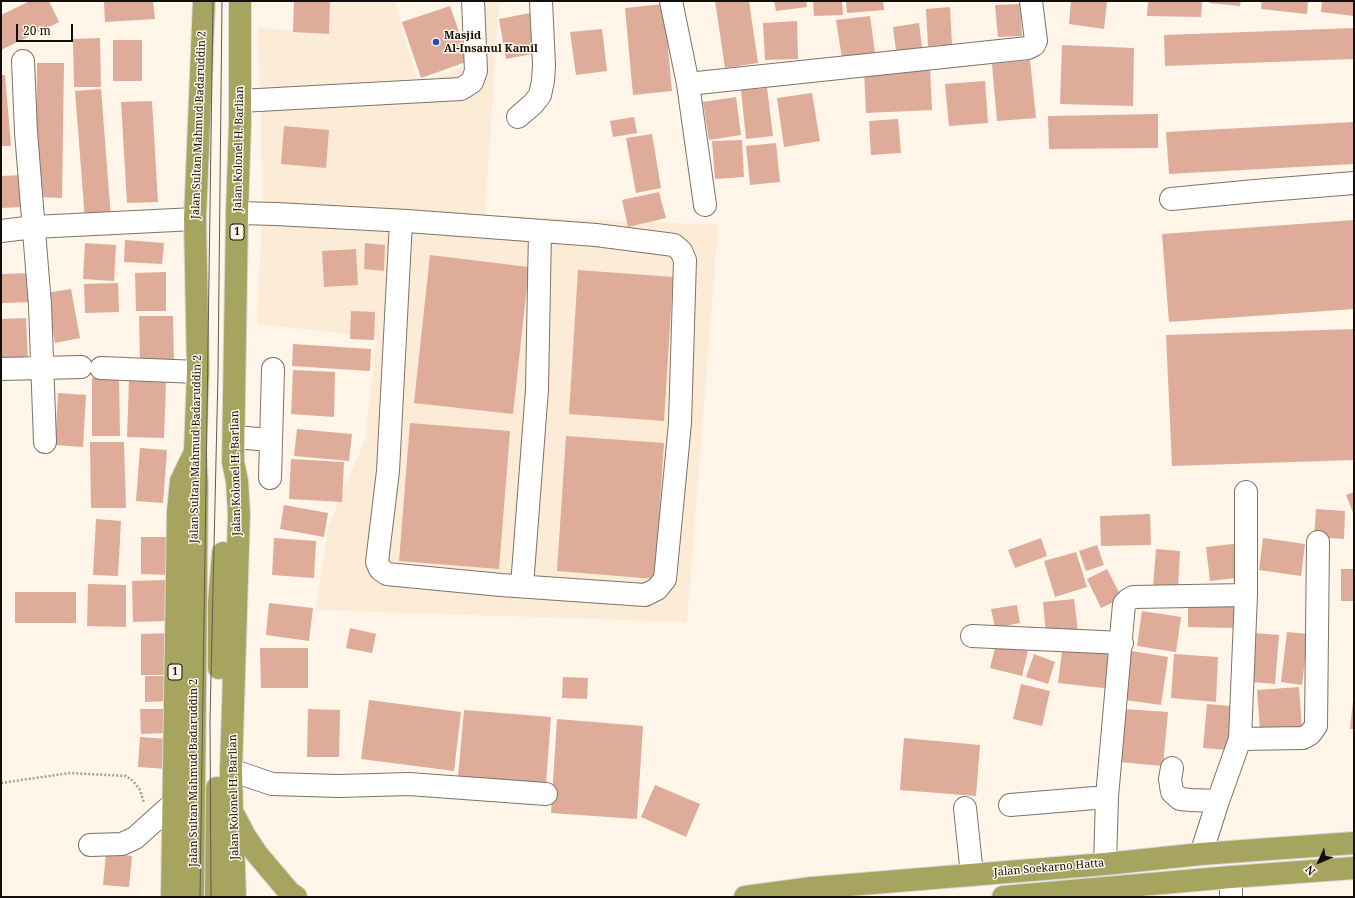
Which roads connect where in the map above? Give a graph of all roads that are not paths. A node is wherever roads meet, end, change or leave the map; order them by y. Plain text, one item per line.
1 (204, 1) edge
2 (240, 1) edge
3 (473, 1) edge
4 (541, 1) edge
5 (671, 1) edge
6 (1031, 1) edge
7 (23, 61) dead end
8 (688, 84) junction
9 (240, 101) junction
10 (518, 117) dead end
11 (1354, 183) edge
12 (1171, 199) dead end
13 (705, 205) dead end
14 (238, 213) junction
15 (195, 218) junction
16 (401, 221) junction
17 (34, 227) junction
18 (1, 230) edge
19 (540, 231) junction
20 (42, 368) junction
21 (273, 368) dead end
22 (1, 369) edge
23 (198, 372) junction
24 (234, 437) junction
25 (271, 440) junction
26 (45, 442) dead end
27 (196, 459) junction
28 (231, 469) junction
29 (270, 478) dead end
30 (1246, 492) dead end
31 (1318, 542) dead end
32 (522, 586) junction
33 (1246, 595) junction
34 (972, 636) dead end
35 (1122, 643) junction
36 (1240, 739) junction
37 (1172, 768) dead end
38 (231, 770) junction
39 (546, 794) dead end
40 (1106, 796) junction
41 (1218, 801) junction
42 (174, 804) junction
43 (1010, 805) dead end
44 (965, 808) dead end
45 (232, 810) junction
46 (1354, 843) edge
47 (90, 845) dead end
48 (1201, 854) junction
49 (1105, 864) junction
50 (1354, 868) edge
51 (972, 875) junction
52 (1231, 887) edge
53 (1101, 893) edge
54 (1069, 894) edge
55 (172, 897) edge
56 (193, 897) edge
57 (216, 897) edge
58 (236, 897) edge
59 (296, 897) edge
60 (745, 897) edge
61 (1009, 897) edge

1 - 15 highway, Jalan Sultan Mahmud Badaruddin 2 / 1
2 - 9 highway, Jalan Kolonel H. Barlian / 1
3 - 9 street
4 - 10 street
5 - 8 street
6 - 8 street
7 - 17 street
8 - 13 street
9 - 14 highway, Jalan Kolonel H. Barlian / 1
11 - 12 street
14 - 16 street
14 - 24 highway, Jalan Kolonel H. Barlian / 1
15 - 17 street
15 - 23 highway, Jalan Sultan Mahmud Badaruddin 2 / 1
16 - 19 street
16 - 32 street
17 - 18 street
17 - 20 street
19 - 32 street
19 - 32 street
20 - 22 street
20 - 23 street
20 - 26 street
21 - 25 street
23 - 27 highway, Jalan Sultan Mahmud Badaruddin 2 / 1
24 - 25 street
24 - 28 highway, Jalan Kolonel H. Barlian / 1
25 - 29 street
27 - 42 highway, 1
27 - 56 highway, Jalan Sultan Mahmud Badaruddin 2 / 1
28 - 38 highway, Jalan Kolonel H. Barlian / 1
28 - 57 highway, Jalan Sultan Mahmud Badaruddin 2 / 1
30 - 33 street
31 - 36 street
33 - 35 street
33 - 36 street
34 - 35 street
35 - 40 street
36 - 41 street
37 - 41 street
38 - 39 street
38 - 45 highway, Jalan Kolonel H. Barlian / 1
40 - 43 street
40 - 49 street
41 - 48 street
42 - 47 street
42 - 55 highway, 1
44 - 51 street
45 - 58 highway, Jalan Kolonel H. Barlian / 1
45 - 59 highway
46 - 48 highway, Jalan Soekarno Hatta
48 - 49 highway, Jalan Soekarno Hatta
49 - 51 highway, Jalan Soekarno Hatta
50 - 52 highway
51 - 60 highway, Jalan Soekarno Hatta
52 - 53 highway
53 - 54 highway
54 - 61 highway

